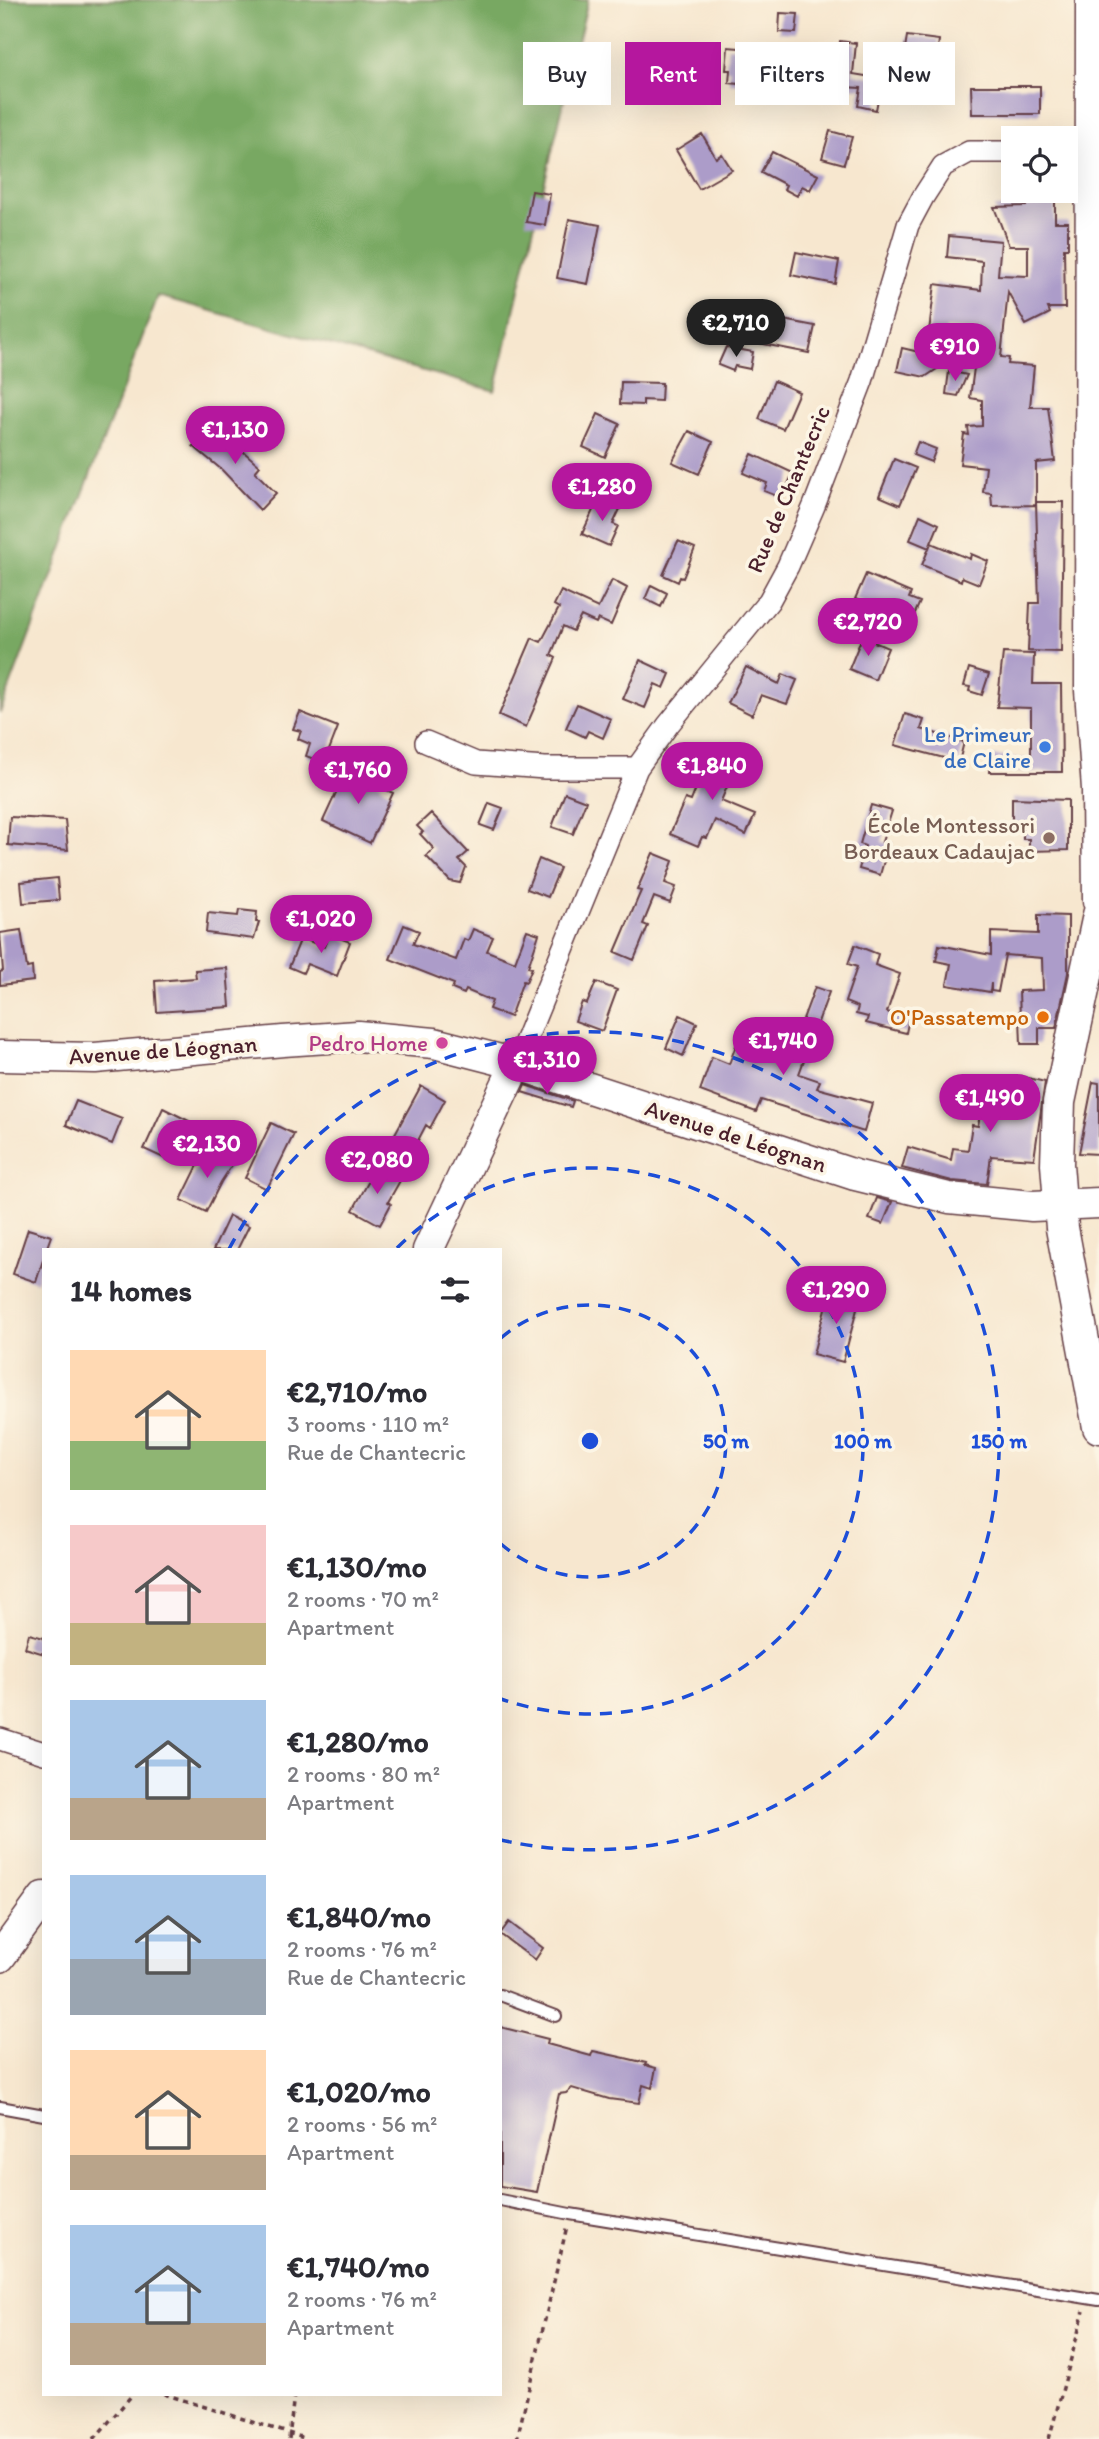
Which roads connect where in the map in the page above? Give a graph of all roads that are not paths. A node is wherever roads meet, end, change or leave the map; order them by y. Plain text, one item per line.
1 (1092, 0) edge
2 (1001, 152) edge
3 (1079, 152) edge
4 (426, 742) dead end
5 (637, 768) junction
6 (1099, 901) edge
7 (1099, 915) edge
8 (0, 1056) edge
9 (516, 1064) junction
10 (1099, 1203) edge
11 (1059, 1206) junction
12 (429, 1248) edge
13 (1099, 1427) edge
14 (0, 1739) edge
15 (42, 1752) edge
16 (42, 1899) edge
17 (0, 1957) edge
18 (502, 1997) edge
19 (556, 2016) dead end
20 (0, 2107) edge
21 (42, 2115) edge
22 (502, 2200) edge
23 (1093, 2299) edge

1 - 3 main road
2 - 5 street, Rue de Chantecric
3 - 6 main road
4 - 5 street
5 - 9 street, Rue de Chantecric
7 - 11 main road
8 - 9 street, Avenue de Léognan
9 - 11 street, Avenue de Léognan
9 - 12 street
10 - 11 street, Avenue de Léognan
11 - 13 main road
14 - 15 street
16 - 17 street
18 - 19 lane
20 - 21 lane
22 - 23 lane

